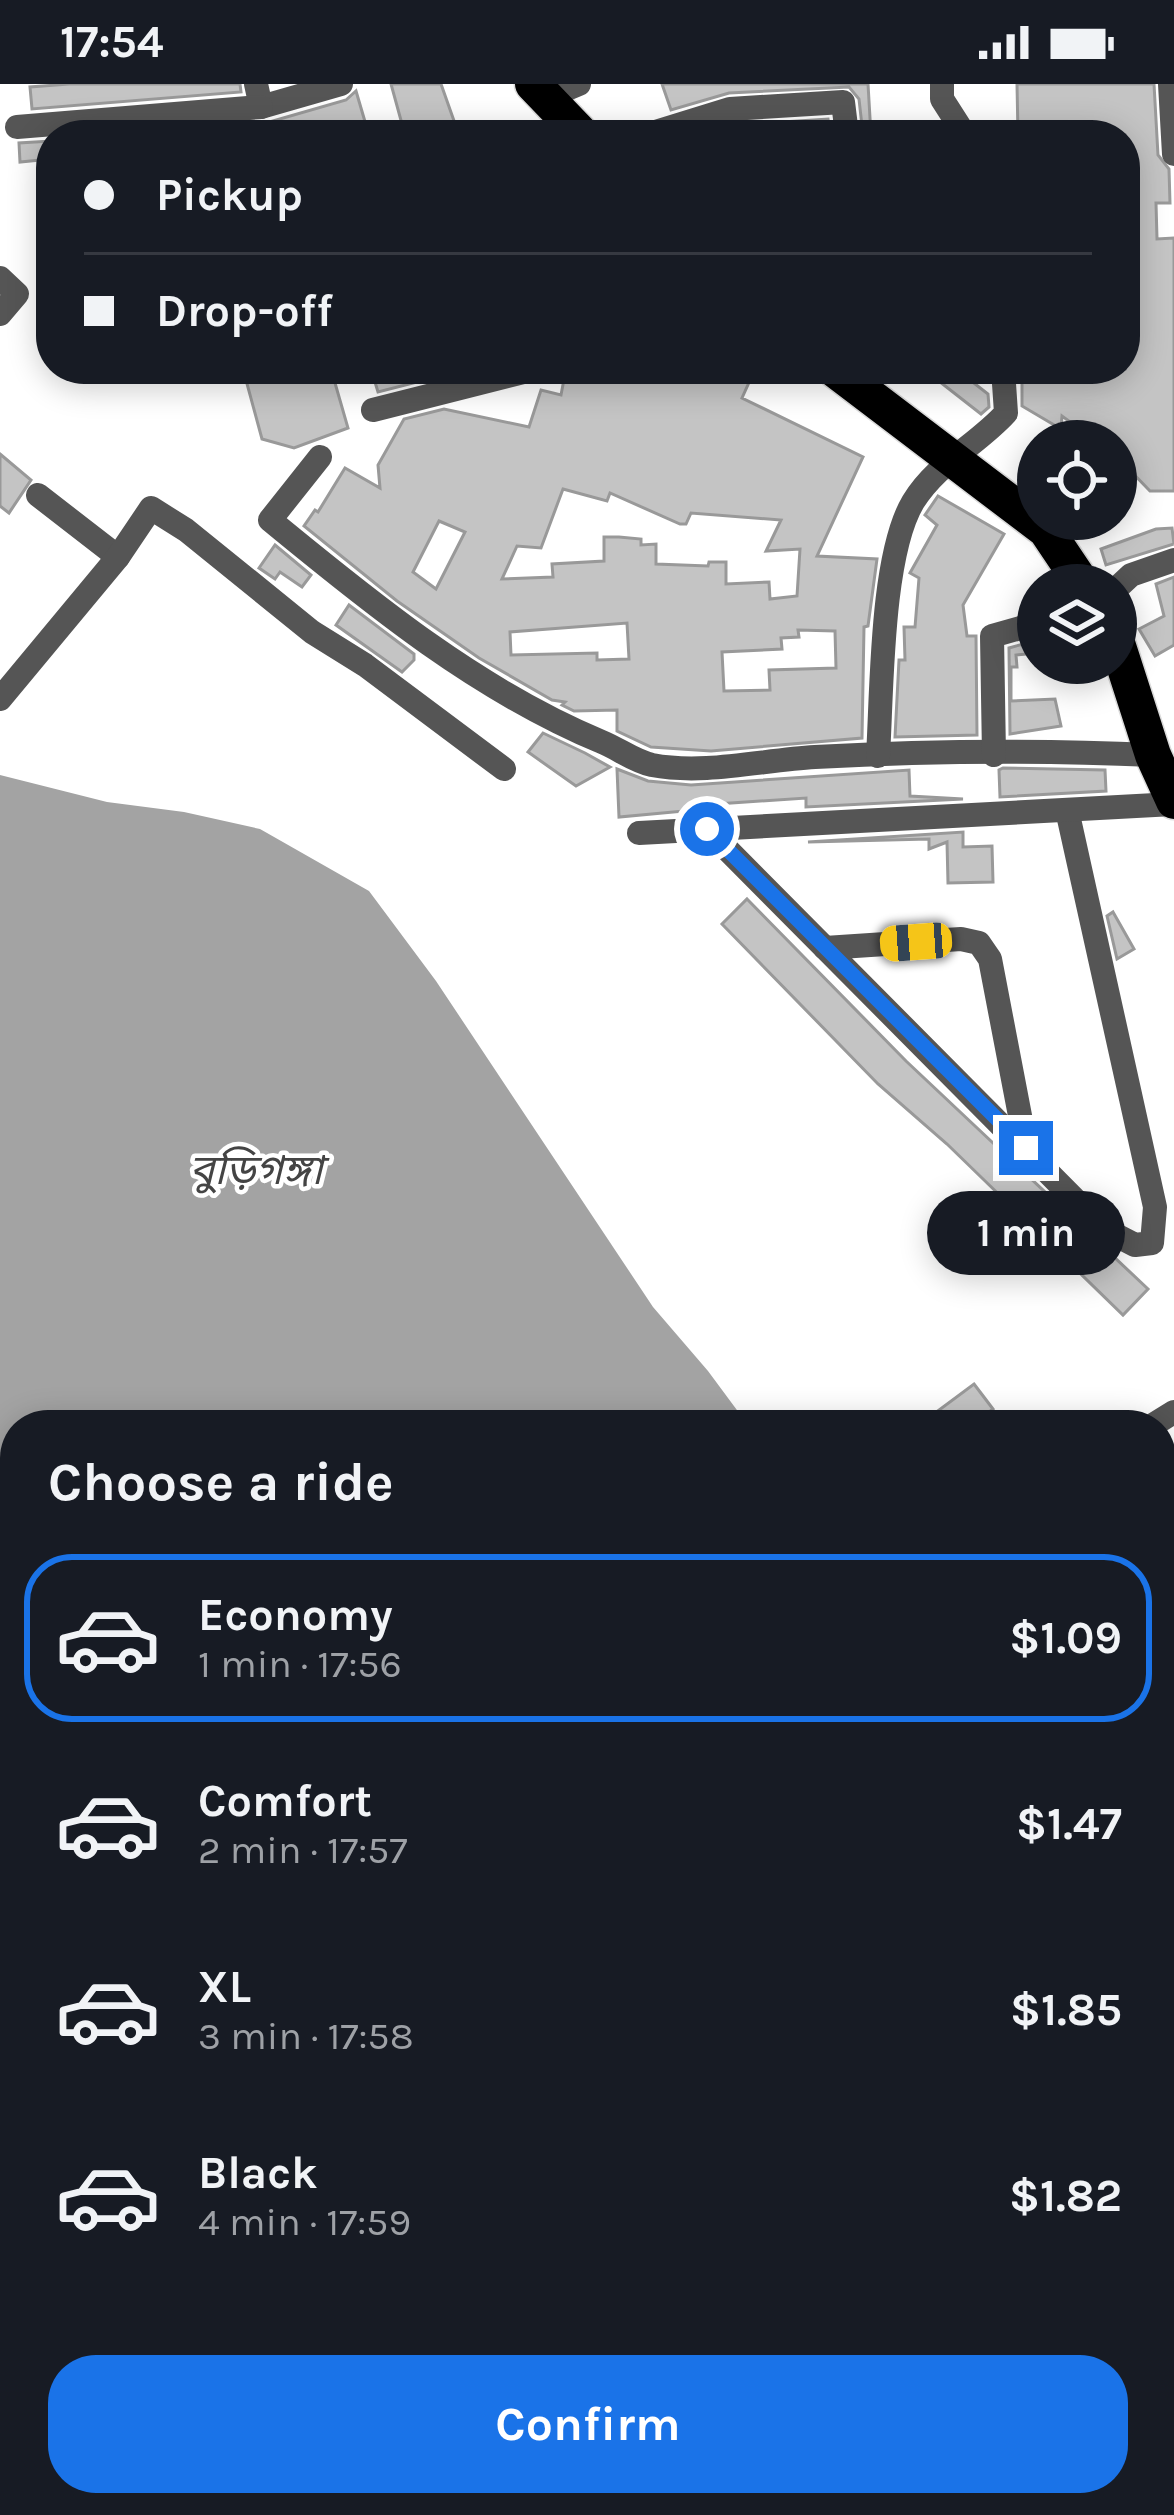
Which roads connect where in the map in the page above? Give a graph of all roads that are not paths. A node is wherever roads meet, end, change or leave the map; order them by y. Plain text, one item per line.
1 (341, 84) edge
2 (942, 84) edge
3 (1170, 84) edge
4 (553, 88) edge
5 (258, 96) edge
6 (77, 120) edge
7 (568, 120) edge
8 (694, 120) edge
9 (845, 120) edge
10 (955, 120) edge
11 (36, 125) edge
12 (17, 128) dead end
13 (1174, 154) edge
14 (0, 278) edge
15 (0, 314) edge
16 (476, 384) edge
17 (854, 384) edge
18 (1004, 384) edge
19 (373, 410) dead end
20 (320, 457) dead end
21 (950, 457) junction
22 (38, 495) dead end
23 (118, 557) junction
24 (1174, 560) edge
25 (1069, 564) edge
26 (1137, 573) edge
27 (1017, 629) edge
28 (1130, 684) edge
29 (0, 699) edge
30 (994, 755) junction
31 (1153, 755) junction
32 (878, 756) junction
33 (504, 769) dead end
34 (1174, 802) edge
35 (1067, 810) junction
36 (707, 829) junction
37 (639, 832) dead end
38 (825, 948) junction
39 (1026, 1148) junction

1 - 5 street
2 - 10 street
3 - 13 street
4 - 7 highway
5 - 6 street
8 - 9 street
11 - 12 street
14 - 15 street
16 - 19 street
17 - 21 highway
18 - 21 street
20 - 32 street
21 - 25 highway
21 - 32 street
22 - 23 street
23 - 29 street
23 - 33 street
24 - 26 street
27 - 30 street
28 - 31 highway
30 - 31 street
30 - 32 street
31 - 34 highway
34 - 35 street
35 - 36 street
35 - 39 street
36 - 37 street
36 - 38 street
38 - 39 street
38 - 39 street

